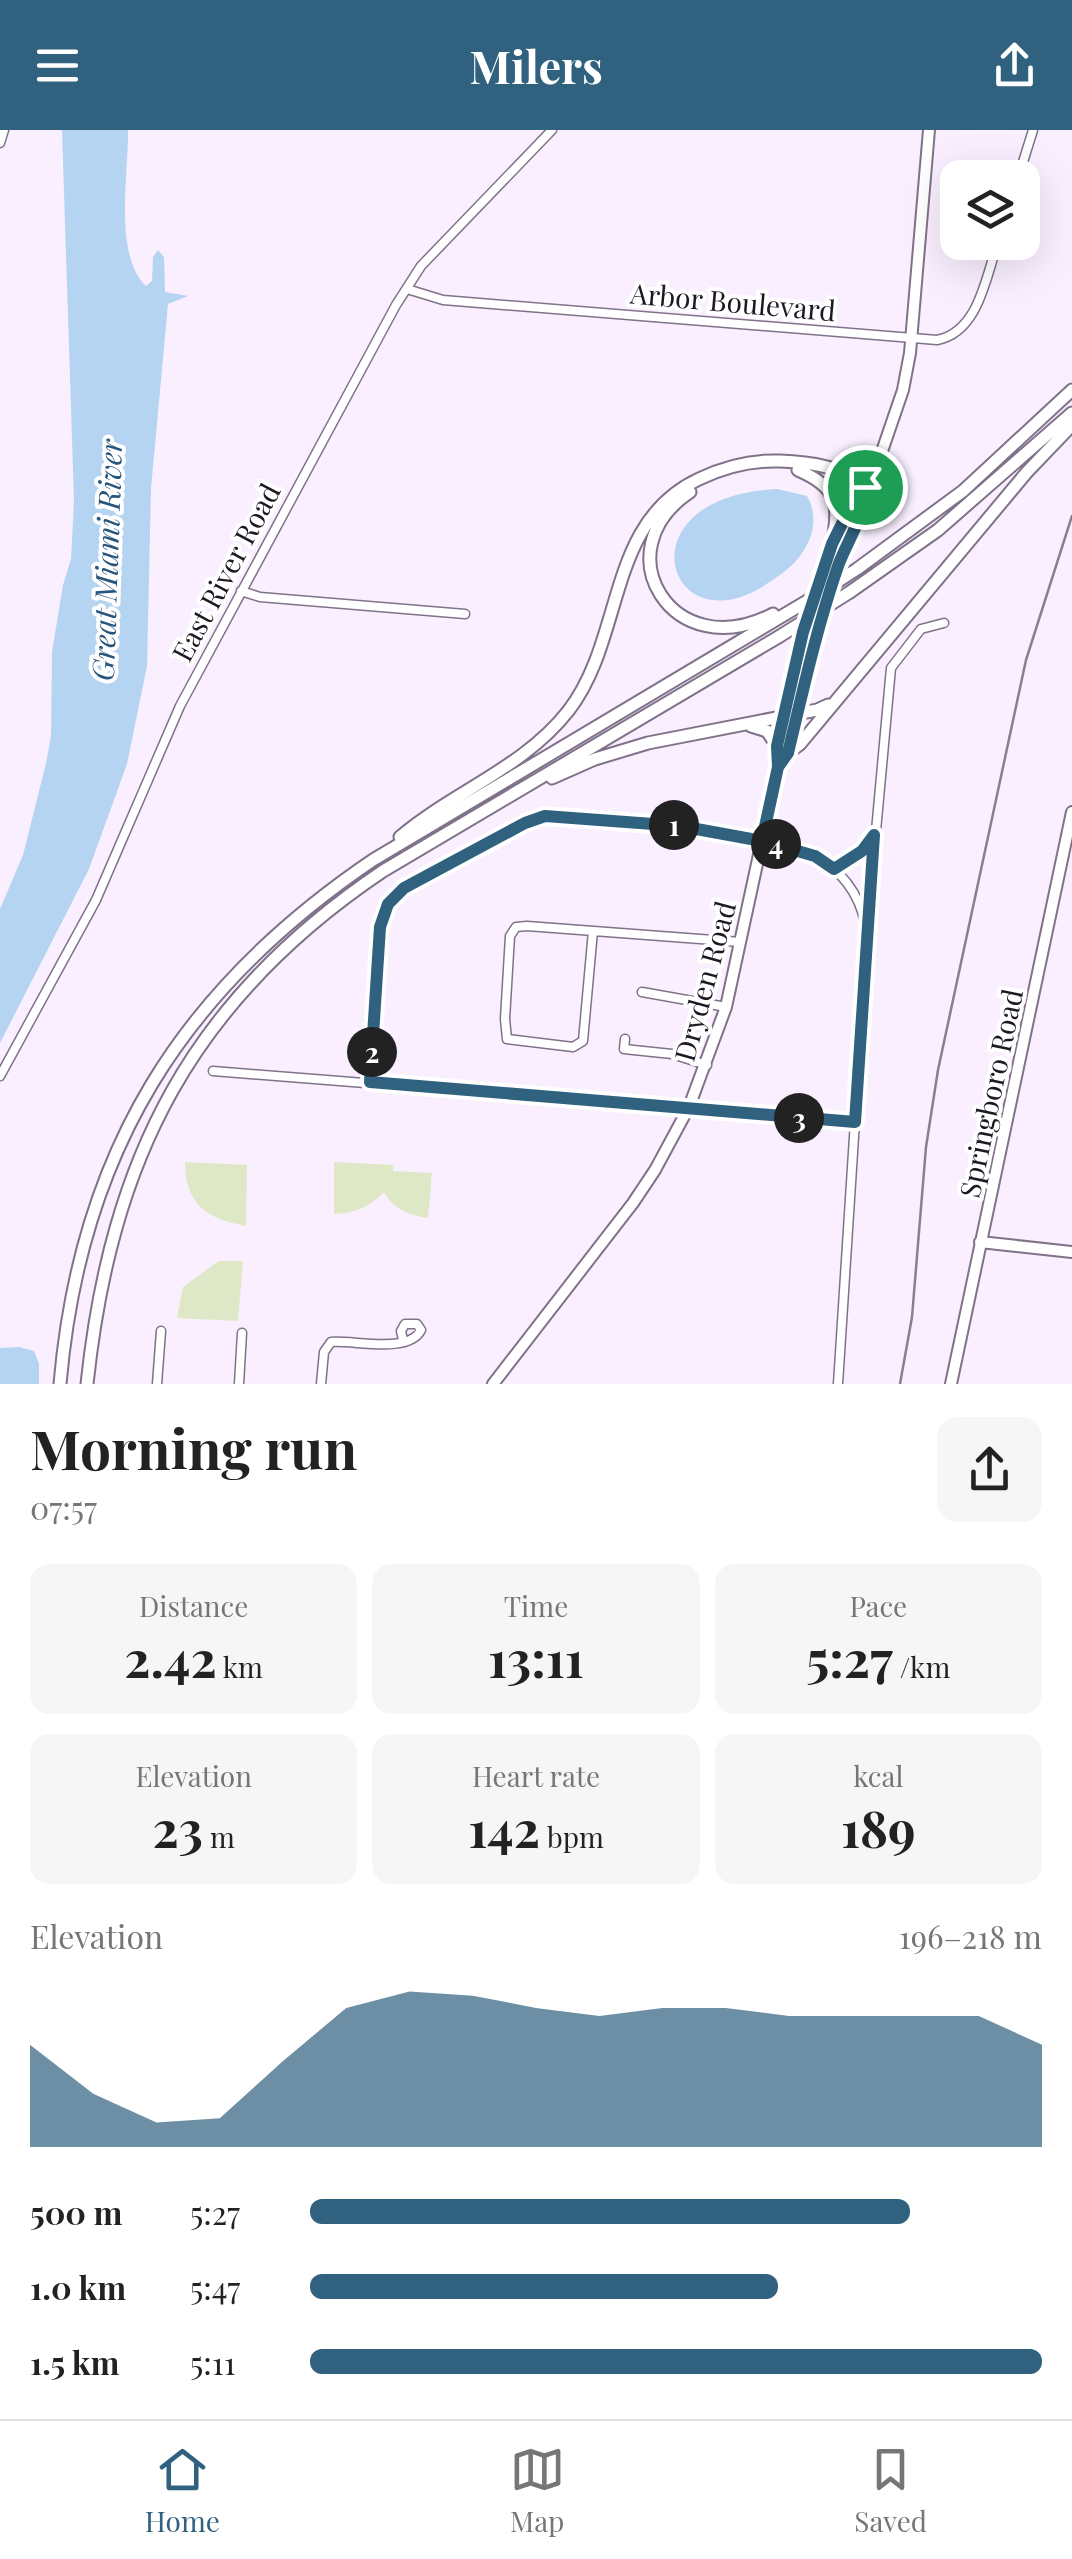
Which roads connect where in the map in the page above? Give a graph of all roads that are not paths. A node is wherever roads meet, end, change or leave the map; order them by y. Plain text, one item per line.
1 (4, 130) edge
2 (552, 130) edge
3 (930, 130) edge
4 (1033, 130) edge
5 (0, 143) edge
6 (1024, 160) edge
7 (992, 260) edge
8 (406, 288) junction
9 (912, 337) junction
10 (1072, 390) edge
11 (1072, 412) edge
12 (1072, 425) edge
13 (798, 470) junction
14 (865, 487) junction
15 (832, 544) junction
16 (240, 591) junction
17 (814, 598) junction
18 (788, 611) junction
19 (464, 614) dead end
20 (944, 623) dead end
21 (855, 677) junction
22 (798, 712) junction
23 (784, 716) junction
24 (737, 726) junction
25 (782, 749) junction
26 (494, 805) junction
27 (1072, 812) edge
28 (874, 835) junction
29 (762, 841) junction
30 (373, 860) junction
31 (834, 869) junction
32 (1059, 876) junction
33 (1072, 876) edge
34 (593, 931) junction
35 (868, 936) junction
36 (740, 942) junction
37 (642, 992) dead end
38 (726, 1007) junction
39 (625, 1040) dead end
40 (707, 1065) junction
41 (213, 1071) dead end
42 (0, 1076) edge
43 (370, 1082) junction
44 (690, 1107) junction
45 (855, 1122) junction
46 (980, 1242) junction
47 (1072, 1252) edge
48 (160, 1330) dead end
49 (242, 1333) dead end
50 (402, 1340) dead end
51 (60, 1384) edge
52 (86, 1384) edge
53 (157, 1384) edge
54 (239, 1384) edge
55 (321, 1384) edge
56 (494, 1384) edge
57 (838, 1384) edge
58 (951, 1384) edge

1 - 5 street
2 - 8 street, East River Road
3 - 9 main road, Dryden Road
4 - 6 street
7 - 9 street, Arbor Boulevard
8 - 9 street, Arbor Boulevard
8 - 16 street, East River Road
9 - 14 main road, Dryden Road
10 - 17 highway, bridge
11 - 26 highway, bridge
12 - 21 highway
13 - 14 highway
13 - 15 highway
13 - 18 highway
14 - 15 main road, Dryden Road
14 - 22 main road, Dryden Road
14 - 30 highway
15 - 17 main road, Dryden Road
16 - 19 street
16 - 42 street, East River Road
17 - 18 highway
17 - 23 main road, Dryden Road
18 - 30 highway
20 - 28 street
21 - 22 highway
21 - 25 highway
22 - 23 highway
22 - 25 main road, Dryden Road
23 - 24 highway
23 - 25 main road, Dryden Road
24 - 25 highway
24 - 26 highway
25 - 29 main road, Dryden Road
26 - 52 highway
27 - 32 main road, Springboro Road
28 - 31 street
28 - 35 street
29 - 31 street
29 - 36 main road, Dryden Road
29 - 43 street
30 - 51 highway
31 - 35 street
32 - 33 street
32 - 46 main road, Springboro Road
34 - 34 street
34 - 36 street
35 - 45 street
36 - 38 main road, Dryden Road
37 - 38 street
38 - 40 main road, Dryden Road
39 - 40 street
40 - 44 main road, Dryden Road
41 - 43 street
43 - 44 street
44 - 45 street
44 - 56 main road, Dryden Road
45 - 57 street
46 - 47 main road
46 - 58 main road, Springboro Road
48 - 53 street
49 - 54 street
50 - 55 street

